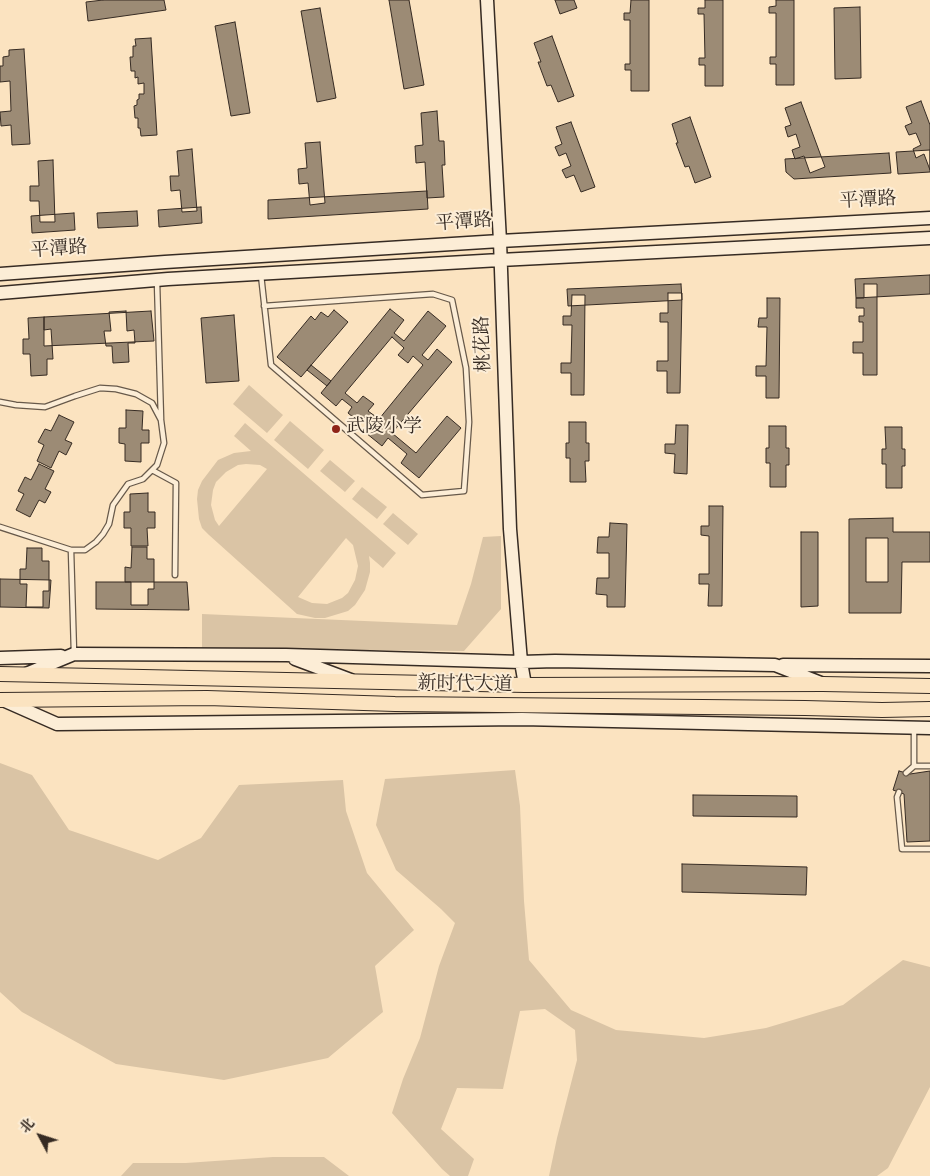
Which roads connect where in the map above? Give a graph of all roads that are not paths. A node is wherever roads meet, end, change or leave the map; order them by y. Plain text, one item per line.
1 (487, 0) edge
2 (930, 218) edge
3 (930, 238) edge
4 (500, 241) junction
5 (500, 260) junction
6 (0, 274) edge
7 (261, 274) junction
8 (157, 280) junction
9 (0, 293) edge
10 (264, 306) junction
11 (0, 402) edge
12 (161, 420) junction
13 (152, 470) junction
14 (0, 527) edge
15 (71, 550) junction
16 (175, 575) dead end
17 (72, 655) junction
18 (286, 655) junction
19 (0, 658) edge
20 (521, 662) junction
21 (775, 665) junction
22 (930, 666) edge
23 (0, 674) edge
24 (24, 674) junction
25 (354, 681) junction
26 (823, 684) junction
27 (526, 685) junction
28 (930, 686) edge
29 (1, 700) edge
30 (930, 709) edge
31 (882, 710) junction
32 (839, 726) junction
33 (914, 728) junction
34 (930, 728) edge
35 (914, 766) junction
36 (930, 766) edge
37 (906, 773) dead end
38 (899, 792) dead end
39 (930, 849) edge

1 - 4 street, 桃花路
2 - 4 street, 平潭路
3 - 5 street, 平潭路
4 - 5 street, 桃花路
4 - 6 street, 平潭路
5 - 7 street, 平潭路
5 - 20 street, 桃花路
7 - 8 street, 平潭路
7 - 10 lane
8 - 9 street, 平潭路
8 - 12 lane
10 - 10 lane
11 - 12 lane
12 - 13 lane
13 - 15 lane
13 - 16 lane
14 - 15 lane
15 - 17 lane
17 - 18 street
17 - 19 street
17 - 24 street
18 - 20 street
18 - 25 street
20 - 21 street
20 - 27 street, 桃花路
21 - 22 street
21 - 26 street
23 - 24 main road, 新时代大道
24 - 25 main road, 新时代大道
25 - 27 main road, 新时代大道
26 - 27 main road, 新时代大道
26 - 28 main road, 新时代大道
29 - 31 main road, 新时代大道
29 - 32 street
30 - 31 main road, 新时代大道
31 - 32 street
32 - 33 street
33 - 34 street
33 - 35 lane
35 - 36 lane
35 - 37 lane
38 - 39 lane

